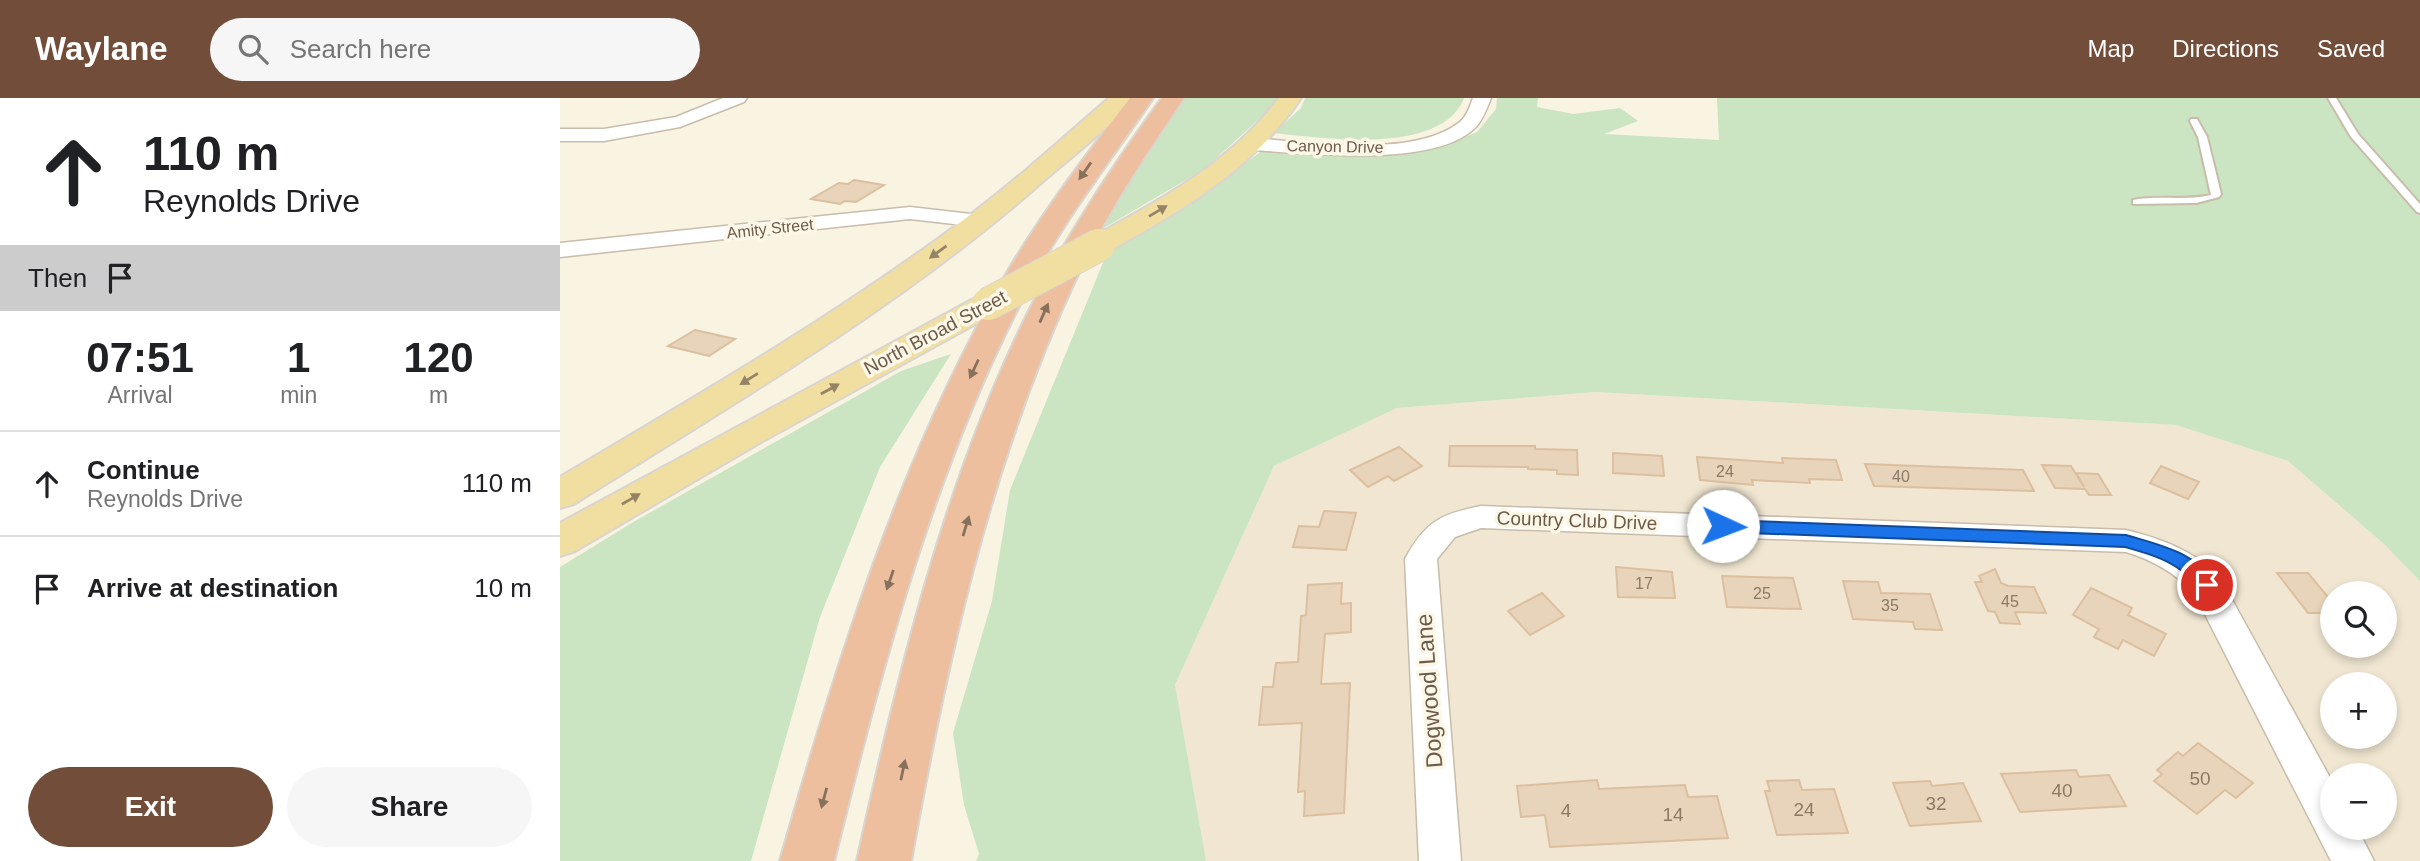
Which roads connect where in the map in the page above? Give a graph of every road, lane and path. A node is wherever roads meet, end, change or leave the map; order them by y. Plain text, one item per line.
1 (738, 98) edge
2 (1122, 98) edge
3 (1142, 98) edge
4 (1173, 98) edge
5 (1290, 98) edge
6 (1482, 98) edge
7 (2332, 98) edge
8 (2194, 121) dead end
9 (560, 135) edge
10 (1252, 144) junction
11 (2136, 202) dead end
12 (2420, 210) edge
13 (980, 221) junction
14 (560, 250) edge
15 (560, 495) edge
16 (1442, 529) joint
17 (564, 534) edge
18 (2320, 798) edge
19 (2342, 840) edge
20 (807, 861) edge
21 (884, 861) edge
22 (1440, 861) edge
23 (2353, 861) edge

1 - 9 street
2 - 13 main road
3 -> 20 highway
21 -> 4 highway
5 - 10 main road, North Broad Street
6 - 10 street, Canyon Drive
7 - 12 lane
8 - 11 lane
17 -> 10 main road, North Broad Street, bridge
13 - 14 street, Amity Street
13 -> 15 main road
16 - 18 street, Country Club Drive
16 - 22 street, Dogwood Lane
19 - 23 street

